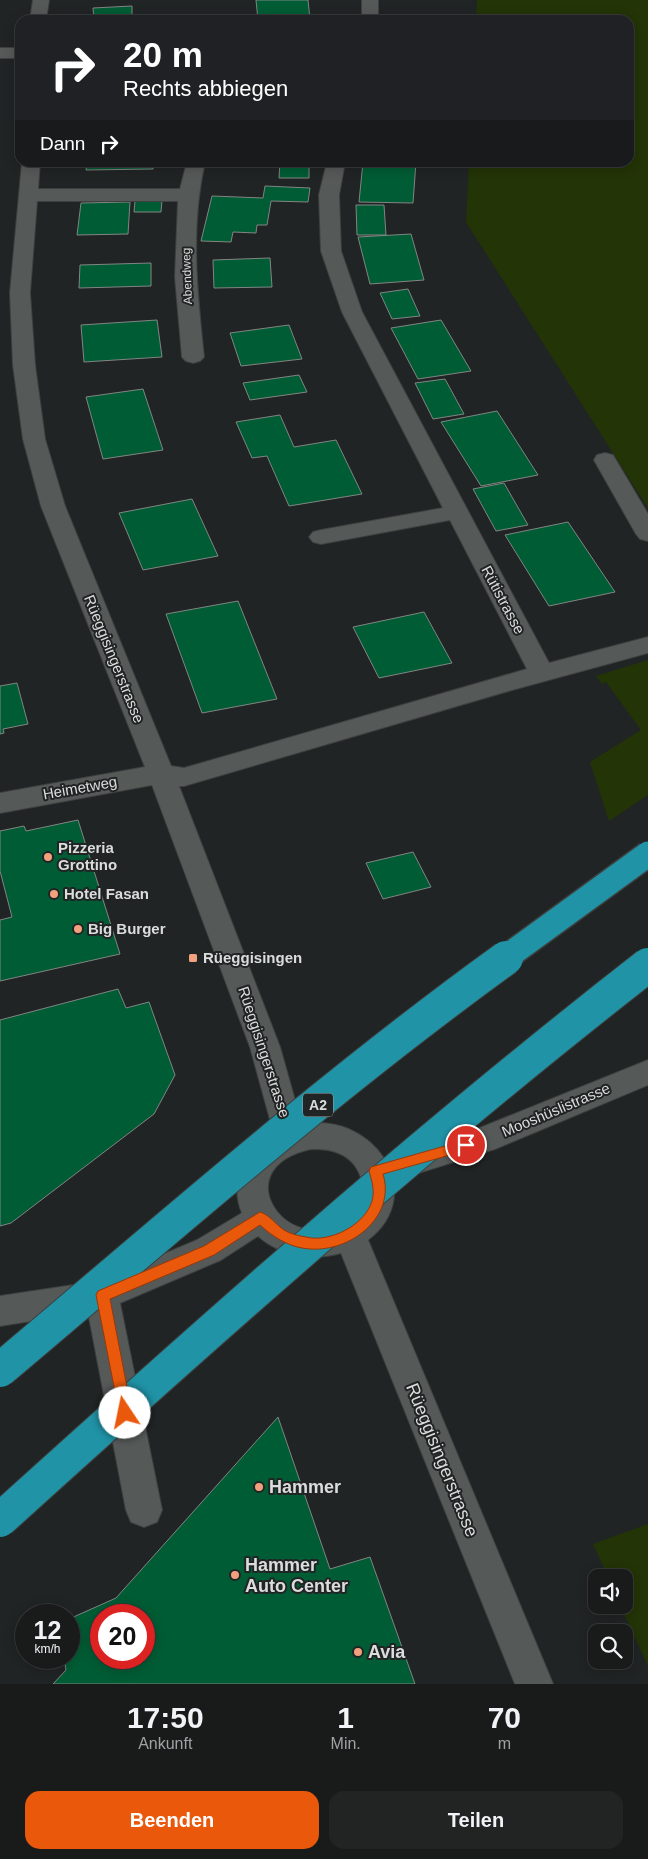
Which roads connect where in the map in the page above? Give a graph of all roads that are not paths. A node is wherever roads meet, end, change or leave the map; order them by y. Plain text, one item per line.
1 (40, 0) edge
2 (370, 0) edge
3 (38, 15) edge
4 (370, 15) edge
5 (0, 53) edge
6 (15, 53) edge
7 (31, 167) edge
8 (195, 167) edge
9 (335, 167) edge
10 (29, 195) junction
11 (188, 195) junction
12 (193, 357) dead end
13 (604, 460) dead end
14 (457, 512) junction
15 (648, 534) edge
16 (321, 537) dead end
17 (648, 645) edge
18 (542, 674) junction
19 (160, 774) junction
20 (0, 803) edge
21 (648, 854) edge
22 (648, 966) edge
23 (648, 1072) edge
24 (291, 1140) junction
25 (376, 1171) junction
26 (260, 1218) junction
27 (350, 1235) junction
28 (102, 1295) junction
29 (0, 1311) edge
30 (0, 1370) edge
31 (144, 1510) dead end
32 (0, 1520) edge
33 (534, 1684) edge

1 - 3 street
2 - 4 street
5 - 6 street
7 - 10 street, Rüeggisingerstrasse
8 - 11 street, Abendweg
9 - 14 street, Rütistrasse
10 - 11 street
10 - 19 street, Rüeggisingerstrasse
11 - 12 street, Abendweg
13 - 15 street
14 - 16 street
14 - 18 street, Rütistrasse
17 - 18 street
18 - 19 street
19 - 20 street, Heimetweg
19 - 24 street, Rüeggisingerstrasse
21 - 30 highway, A2, bridge
22 - 32 highway, bridge
23 - 25 street, Mooshüslistrasse
24 - 25 street
24 - 26 street
25 - 27 street
26 - 27 street
26 - 28 street
27 - 33 street, Rüeggisingerstrasse
28 - 29 street
28 - 31 street

